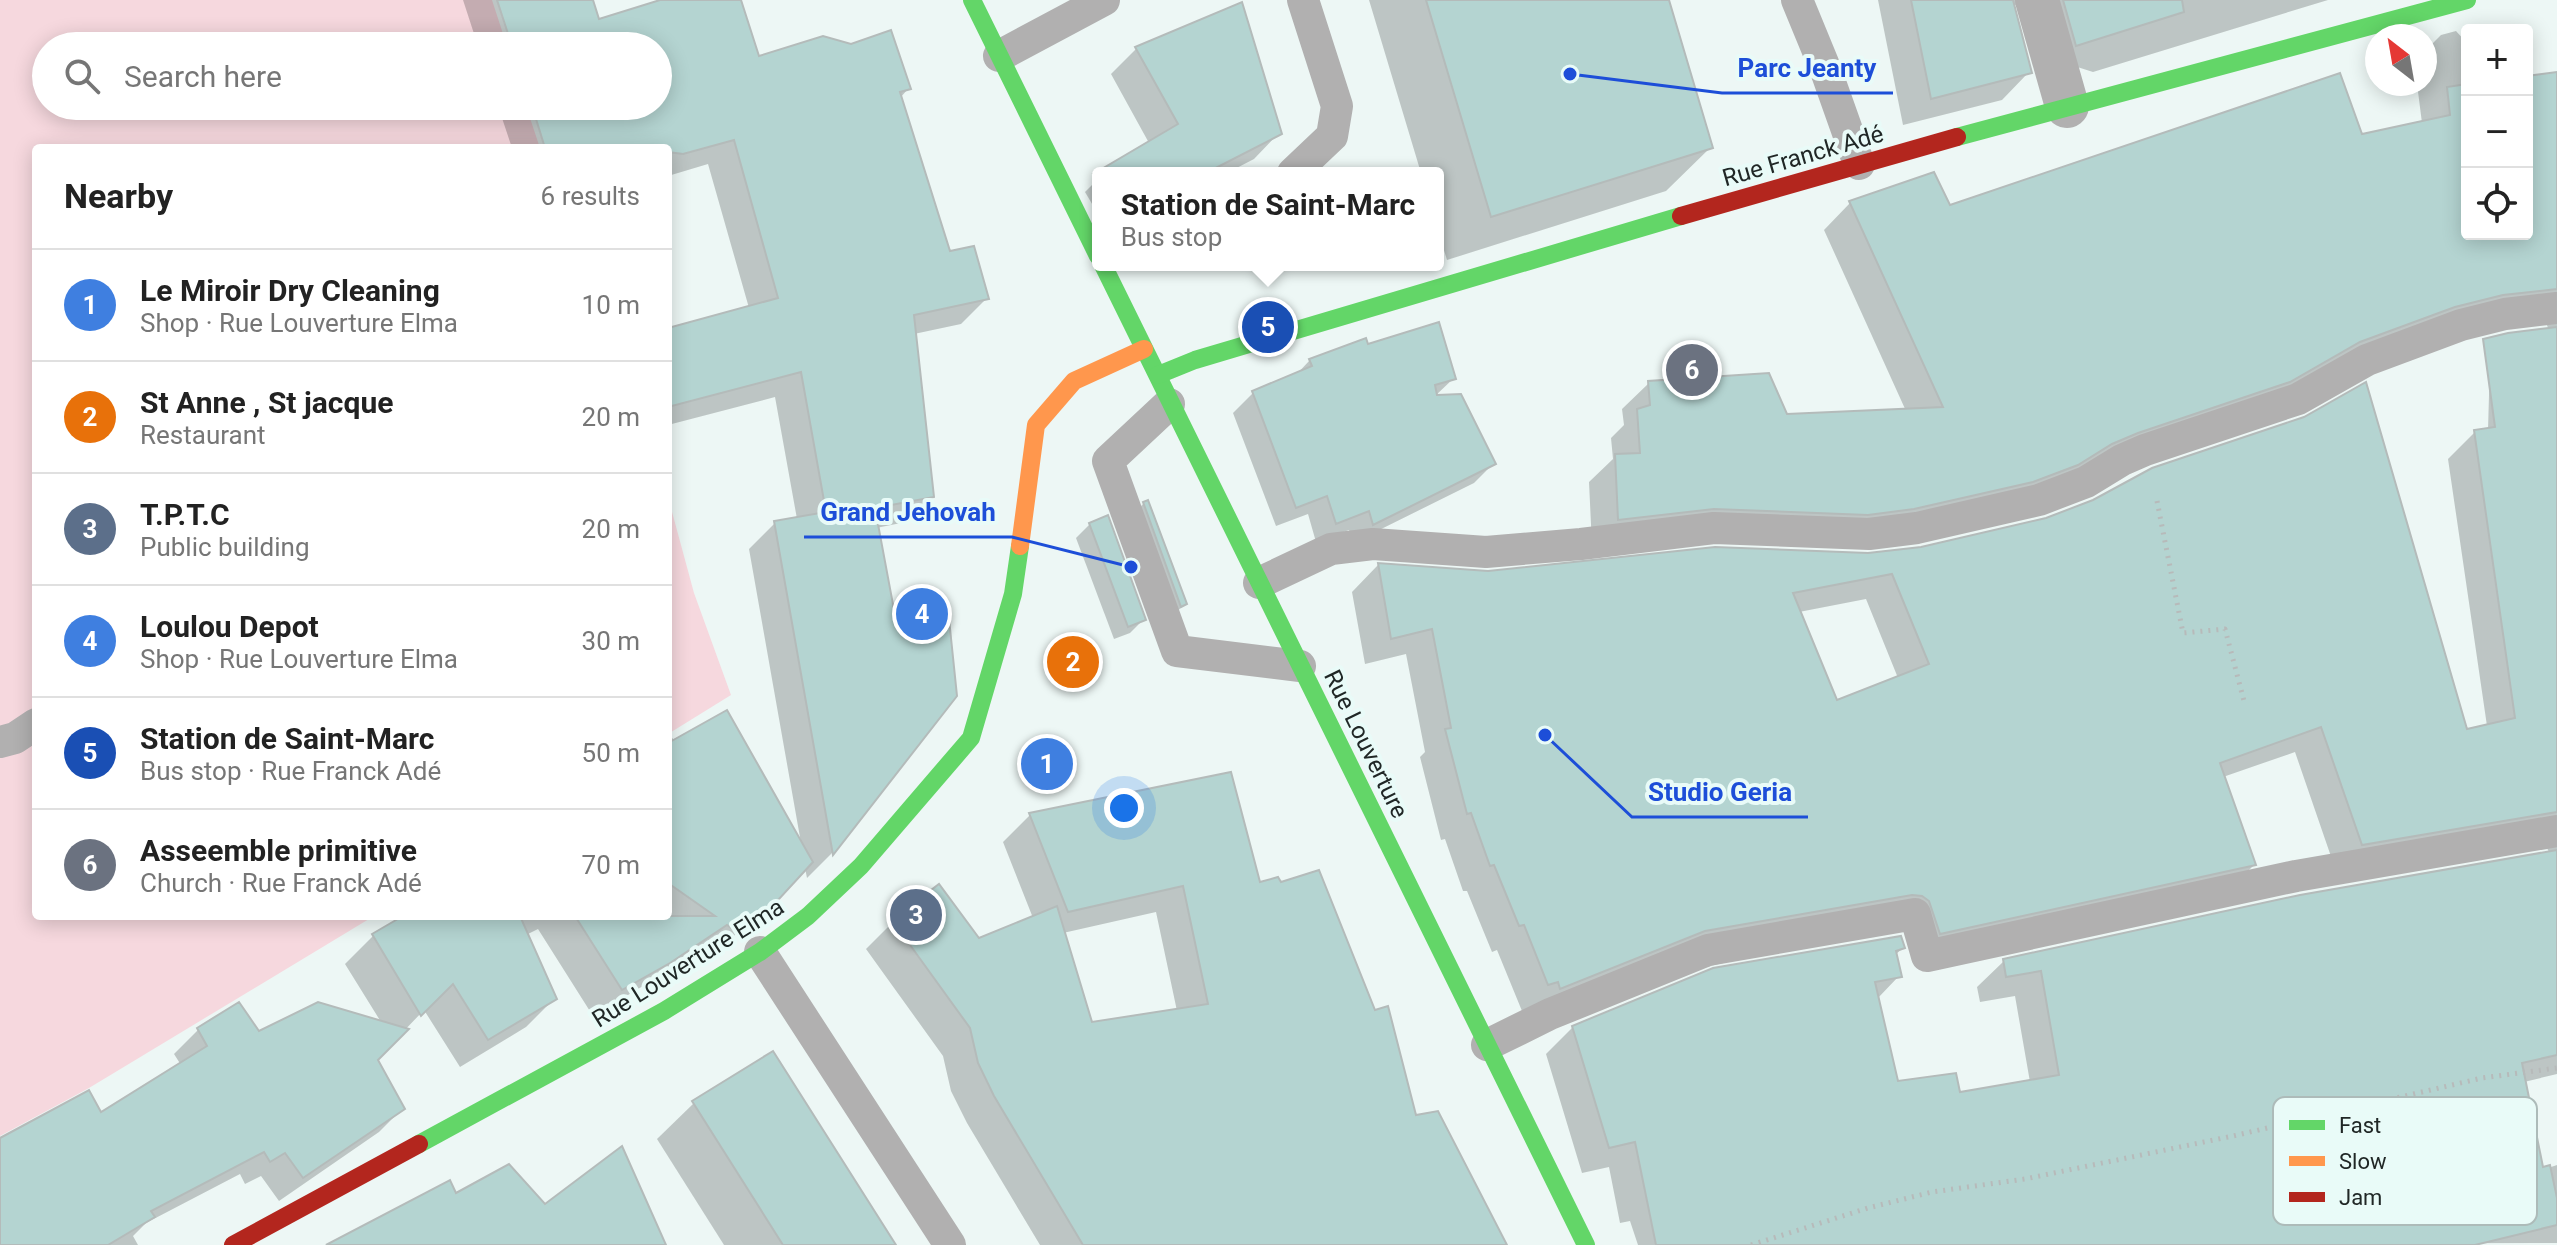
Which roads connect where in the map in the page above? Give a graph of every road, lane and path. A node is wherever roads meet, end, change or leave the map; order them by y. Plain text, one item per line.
1 (972, 0) edge
2 (1104, 0) edge
3 (1303, 0) edge
4 (1797, 0) edge
5 (2037, 0) edge
6 (2467, 0) edge
7 (999, 56) junction
8 (2067, 106) junction
9 (1859, 164) junction
10 (1299, 167) edge
11 (1092, 230) edge
12 (1113, 271) edge
13 (2557, 308) edge
14 (1144, 349) junction
15 (1164, 390) junction
16 (2145, 450) junction
17 (1259, 583) junction
18 (1300, 666) junction
19 (2244, 701) dead end
20 (32, 727) edge
21 (0, 742) edge
22 (2557, 831) edge
23 (760, 952) junction
24 (1487, 1045) junction
25 (2557, 1068) edge
26 (2400, 1097) edge
27 (2273, 1127) edge
28 (233, 1245) edge
29 (950, 1245) edge
30 (1586, 1245) edge
31 (1751, 1245) edge

1 - 7 street, Rue Louverture
2 - 7 lane
3 - 10 lane
4 - 9 lane
5 - 8 street
6 - 8 street, Rue Franck Adé
7 - 11 street, Rue Louverture
8 - 9 street, Rue Franck Adé
9 - 15 street, Rue Franck Adé
12 - 14 street, Rue Louverture
13 - 16 lane
14 - 15 street, Rue Louverture
14 - 23 street, Rue Louverture Elma
15 - 17 street, Rue Louverture
15 - 18 lane
16 - 17 lane
16 - 19 path
17 - 18 street, Rue Louverture
18 - 24 street, Rue Louverture
20 - 21 lane
22 - 24 lane
23 - 28 street, Rue Louverture Elma
23 - 29 lane
24 - 30 street, Rue Louverture
25 - 26 path
27 - 31 path

